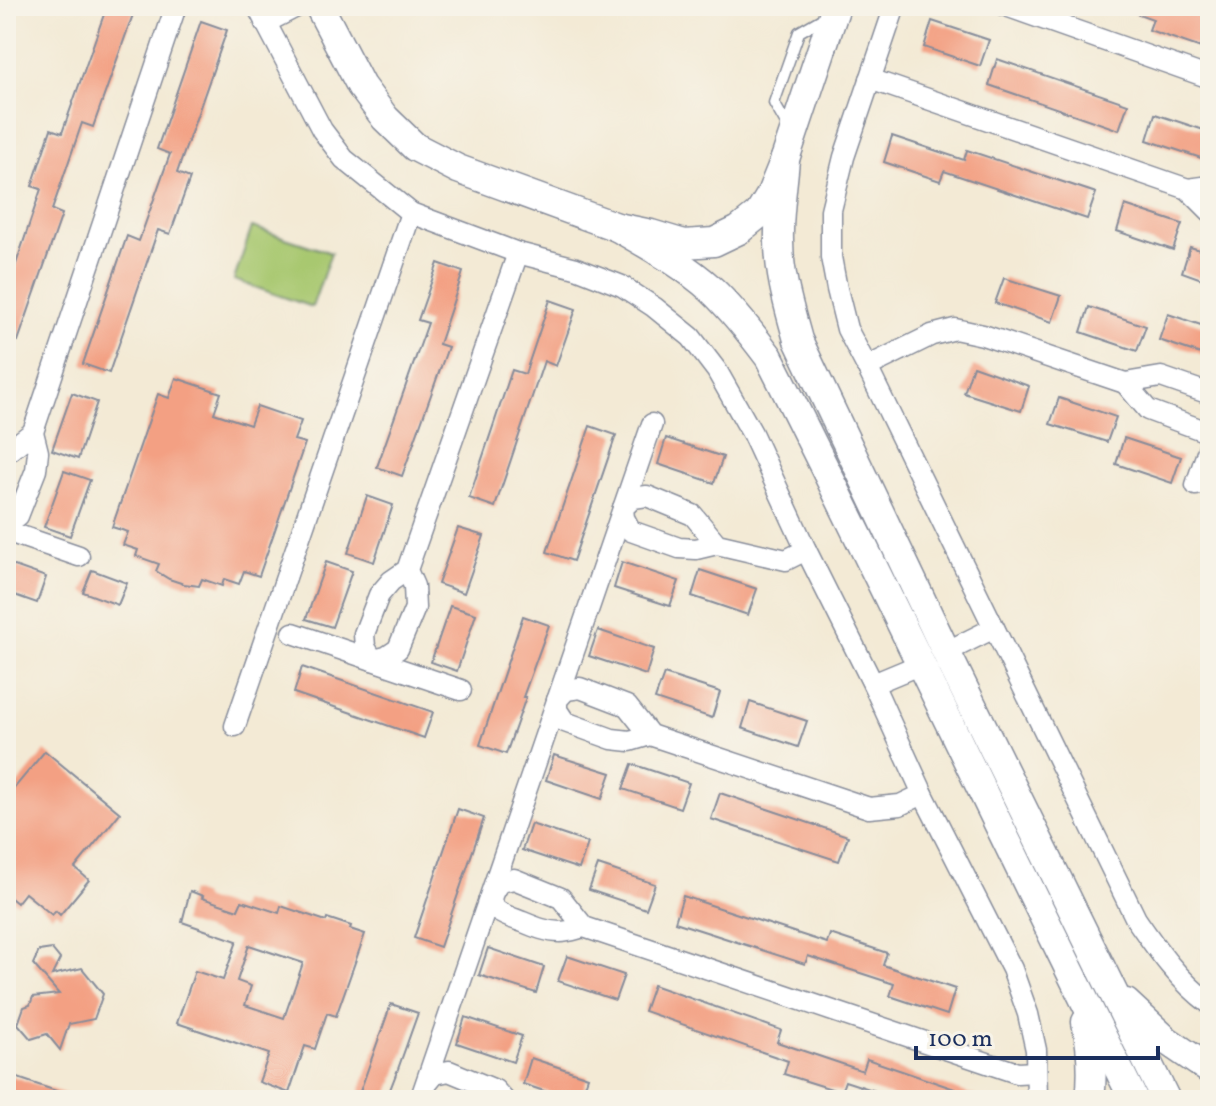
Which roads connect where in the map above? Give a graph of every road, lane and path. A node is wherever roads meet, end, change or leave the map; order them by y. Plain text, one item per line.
1 (176, 6) edge
2 (298, 6) edge
3 (319, 6) edge
4 (895, 6) edge
5 (1006, 6) edge
6 (835, 9) edge
7 (261, 14) edge
8 (1210, 78) edge
9 (870, 79) junction
10 (789, 147) junction
11 (1210, 186) edge
12 (1188, 189) junction
13 (1210, 211) edge
14 (411, 213) junction
15 (617, 227) junction
16 (518, 253) junction
17 (867, 367) junction
18 (1125, 383) junction
19 (1210, 394) edge
20 (652, 424) dead end
21 (33, 432) junction
22 (1210, 433) edge
23 (1210, 444) edge
24 (6, 453) edge
25 (1196, 485) dead end
26 (623, 508) junction
27 (6, 524) edge
28 (6, 531) edge
29 (717, 544) junction
30 (806, 550) junction
31 (79, 556) dead end
32 (407, 570) junction
33 (994, 628) junction
34 (293, 633) dead end
35 (934, 658) junction
36 (373, 660) junction
37 (873, 684) junction
38 (461, 690) dead end
39 (557, 700) junction
40 (235, 726) dead end
41 (650, 735) junction
42 (923, 794) junction
43 (491, 893) junction
44 (584, 927) junction
45 (1068, 968) junction
46 (1210, 978) edge
47 (1112, 989) junction
48 (1204, 1000) edge
49 (1210, 1070) edge
50 (1036, 1072) junction
51 (425, 1094) edge
52 (504, 1100) edge
53 (1037, 1100) edge
54 (1090, 1100) edge
55 (1134, 1100) edge
56 (1166, 1100) edge

1 - 21 street
2 - 7 street
3 - 15 main road
4 - 9 street
5 - 8 street
6 - 10 main road
7 - 14 street
9 - 12 street
9 - 17 street
10 - 15 main road
10 - 35 main road
11 - 12 street
12 - 13 street
14 - 16 street
14 - 40 street
15 - 35 main road
16 - 30 street
16 - 32 street
17 - 18 street
17 - 33 street
18 - 19 street
18 - 22 street
20 - 26 street
21 - 24 street
21 - 27 street
23 - 25 street
26 - 29 street
26 - 29 street
26 - 39 street
28 - 31 street
29 - 30 street
30 - 37 street
32 - 36 street
32 - 36 street
33 - 35 street
33 - 48 street
34 - 36 street
35 - 37 street
35 - 45 main road
35 - 47 main road
36 - 38 street
37 - 42 street
39 - 41 street
39 - 41 street
39 - 43 street
41 - 42 street
42 - 50 street
43 - 44 street
43 - 44 street
43 - 51 street
44 - 50 street
45 - 54 main road
45 - 55 main road
46 - 48 street
47 - 49 main road
47 - 56 main road
50 - 53 street
51 - 52 street

